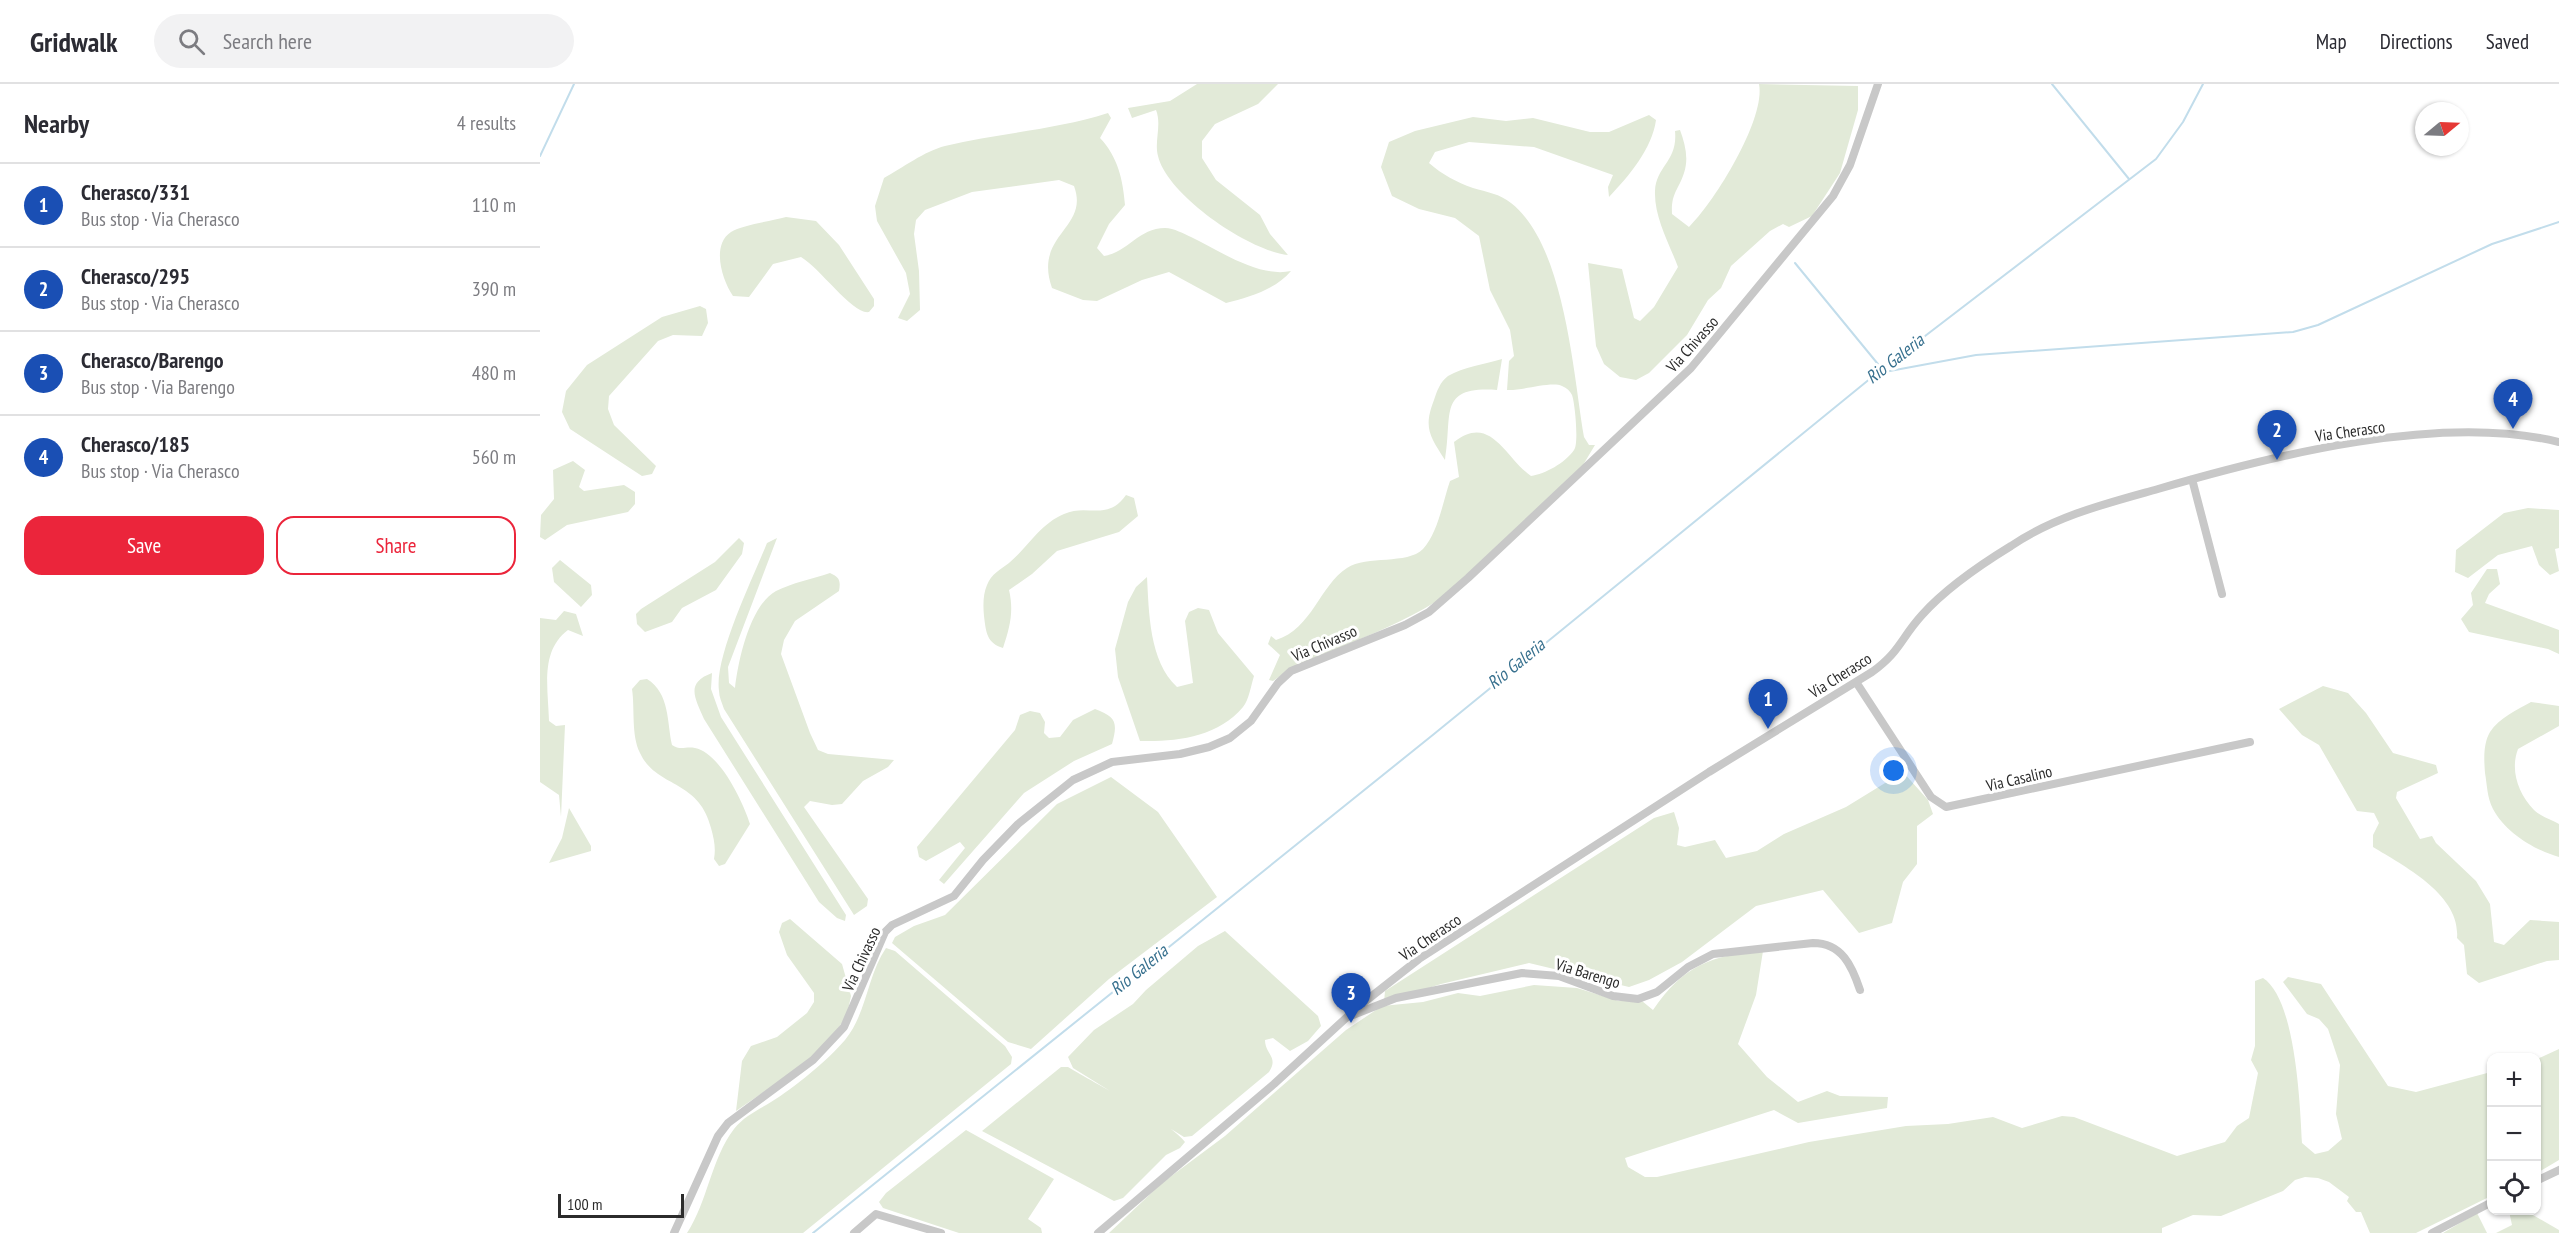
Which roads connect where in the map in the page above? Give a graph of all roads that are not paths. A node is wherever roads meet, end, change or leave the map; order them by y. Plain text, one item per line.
1 (1878, 84) edge
2 (2559, 442) edge
3 (2192, 479) junction
4 (2222, 594) dead end
5 (1856, 682) junction
6 (2250, 742) dead end
7 (1860, 990) dead end
8 (1346, 1018) junction
9 (2559, 1170) edge
10 (2541, 1179) edge
11 (2487, 1205) edge
12 (674, 1233) edge
13 (854, 1233) edge
14 (940, 1233) edge
15 (1098, 1233) edge
16 (2432, 1233) edge

1 - 12 street, Via Chivasso
2 - 3 street, Via Cherasco
3 - 4 street
3 - 5 street, Via Cherasco
5 - 6 street, Via Casalino
5 - 8 street, Via Cherasco
7 - 8 street, Via Barengo
8 - 15 street, Via Cherasco
9 - 10 street
11 - 16 street
13 - 14 street

